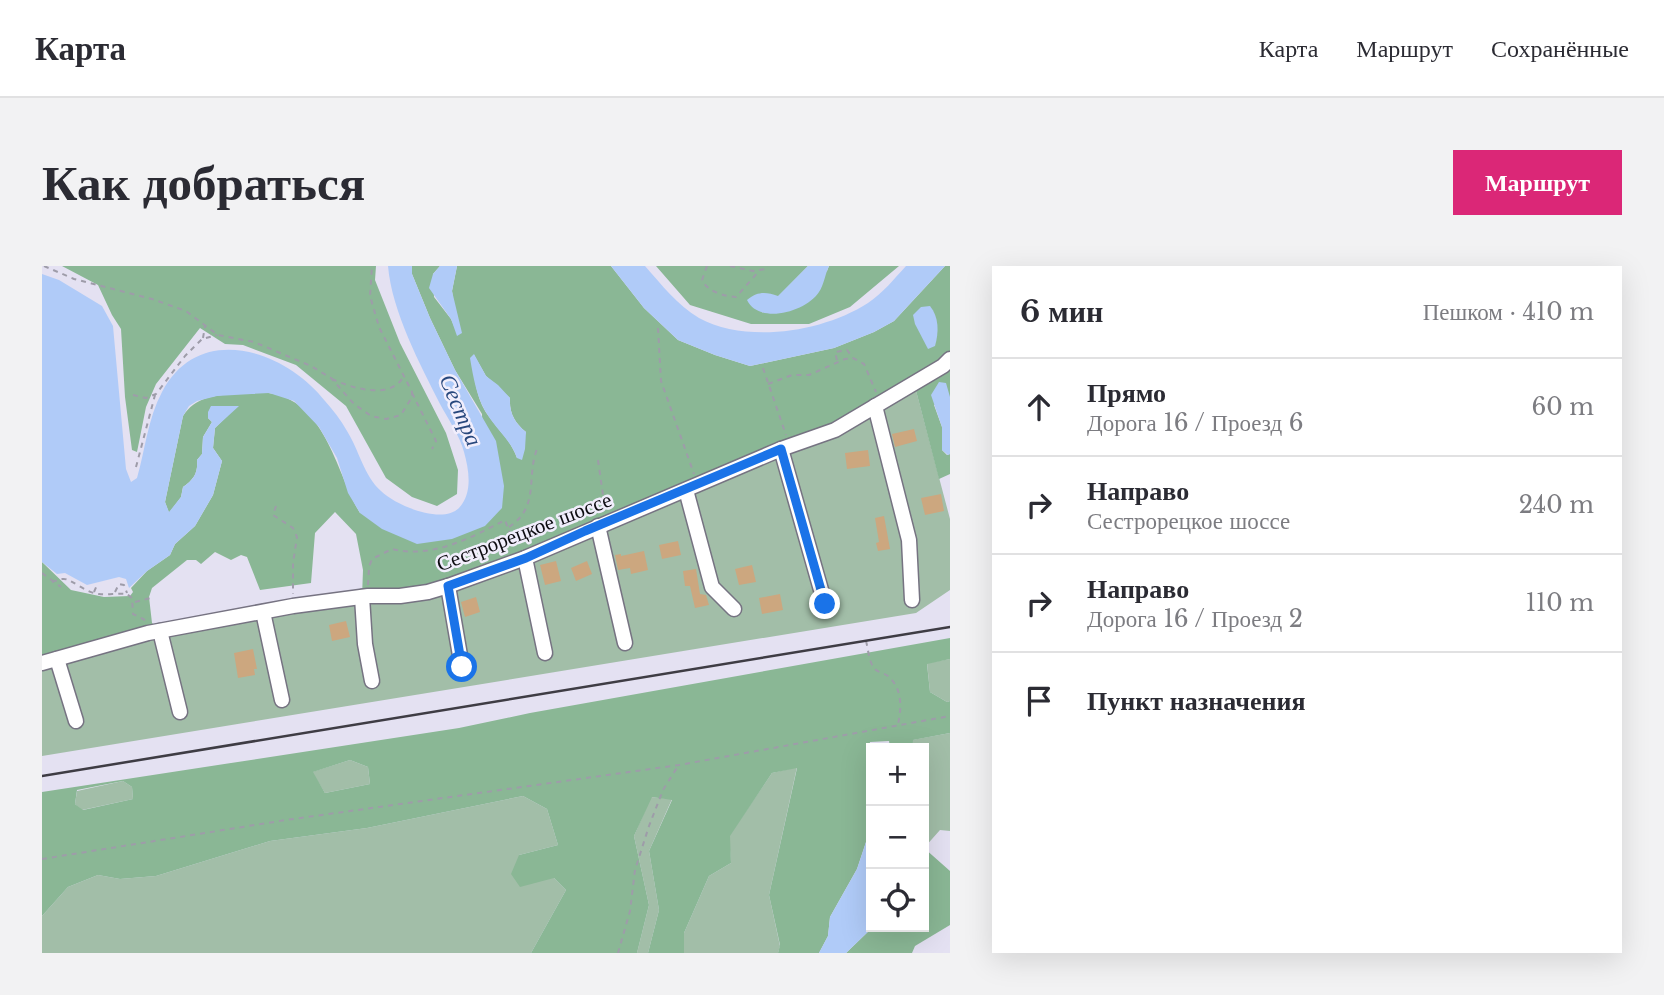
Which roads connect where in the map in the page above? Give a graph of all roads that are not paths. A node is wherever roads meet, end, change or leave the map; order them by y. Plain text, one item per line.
1 (950, 359) edge
2 (878, 405) junction
3 (785, 447) junction
4 (692, 488) junction
5 (598, 526) junction
6 (523, 559) junction
7 (448, 586) junction
8 (365, 597) junction
9 (912, 600) dead end
10 (825, 604) dead end
11 (734, 609) dead end
12 (263, 612) junction
13 (154, 632) junction
14 (625, 643) dead end
15 (545, 653) dead end
16 (57, 659) junction
17 (42, 663) edge
18 (462, 667) dead end
19 (372, 681) dead end
20 (282, 700) dead end
21 (180, 712) dead end
22 (76, 721) dead end

1 - 2 street, Сестрорецкое шоссе
2 - 3 street, Сестрорецкое шоссе
2 - 9 street
3 - 4 street, Сестрорецкое шоссе
3 - 10 street
4 - 5 street, Сестрорецкое шоссе
4 - 11 street
5 - 6 street, Сестрорецкое шоссе
5 - 14 street
6 - 7 street, Сестрорецкое шоссе
6 - 15 street
7 - 8 street, Сестрорецкое шоссе
7 - 18 street
8 - 12 street, Сестрорецкое шоссе
8 - 19 street
12 - 13 street, Сестрорецкое шоссе
12 - 20 street
13 - 16 street, Сестрорецкое шоссе
13 - 21 street
16 - 17 street, Сестрорецкое шоссе
16 - 22 street

